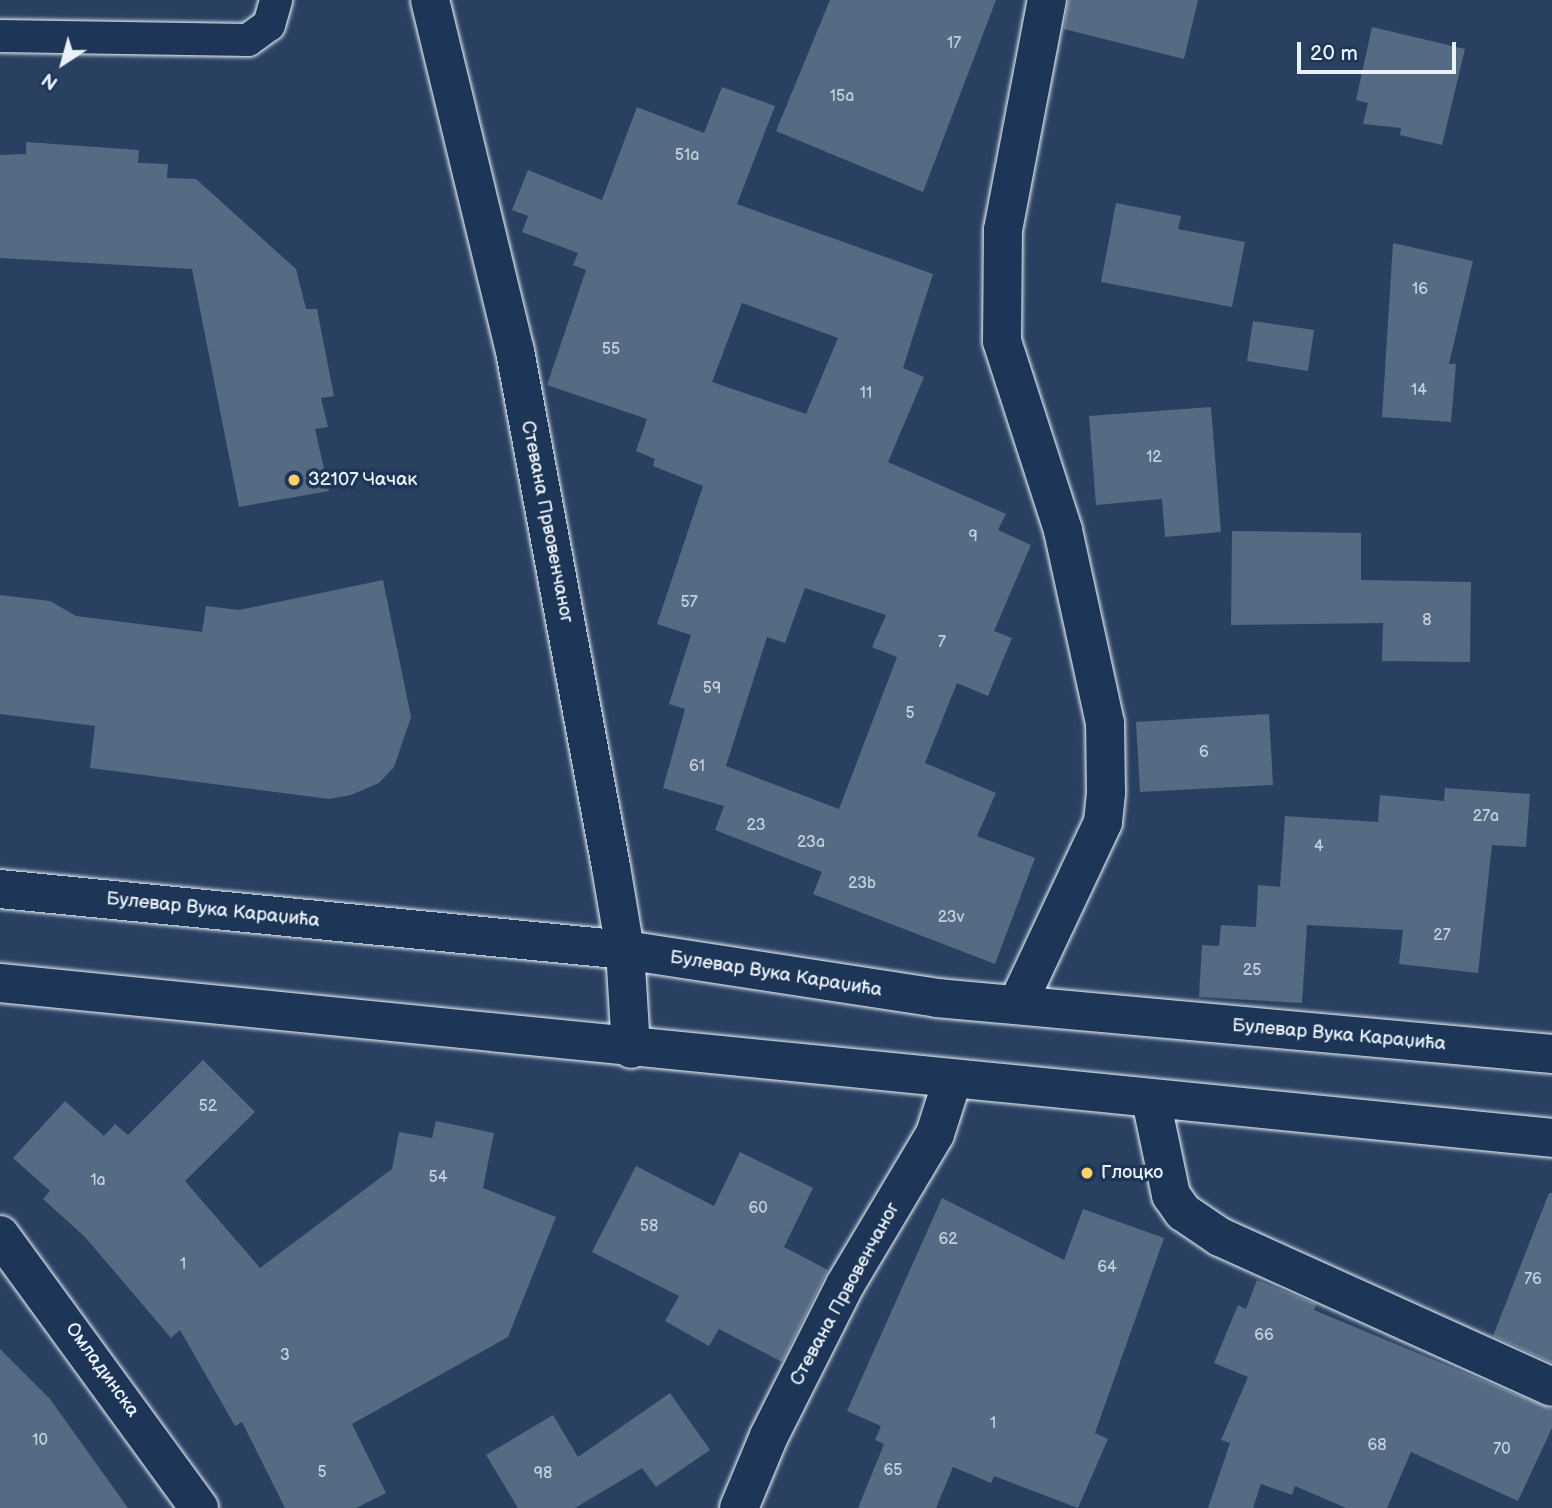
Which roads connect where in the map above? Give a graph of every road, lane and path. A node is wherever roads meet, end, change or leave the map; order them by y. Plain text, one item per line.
1 (276, 0) edge
2 (430, 0) edge
3 (1047, 0) edge
4 (0, 37) edge
5 (0, 888) edge
6 (625, 950) junction
7 (0, 983) edge
8 (1017, 1005) junction
9 (631, 1049) junction
10 (1552, 1054) edge
11 (952, 1081) junction
12 (1151, 1100) junction
13 (1552, 1138) edge
14 (0, 1235) edge
15 (1552, 1387) edge
16 (199, 1508) edge
17 (739, 1508) edge

1 - 4 lane
2 - 6 street, Стевана Првовенчаног
3 - 8 street
5 - 6 street, Булевар Вука Караџића
6 - 8 street, Булевар Вука Караџића
6 - 9 street, Стевана Првовенчаног
7 - 9 street
8 - 10 street, Булевар Вука Караџића
9 - 11 street
11 - 12 street
11 - 17 street, Стевана Првовенчаног
12 - 13 street
12 - 15 street
14 - 16 street, Омладинска

